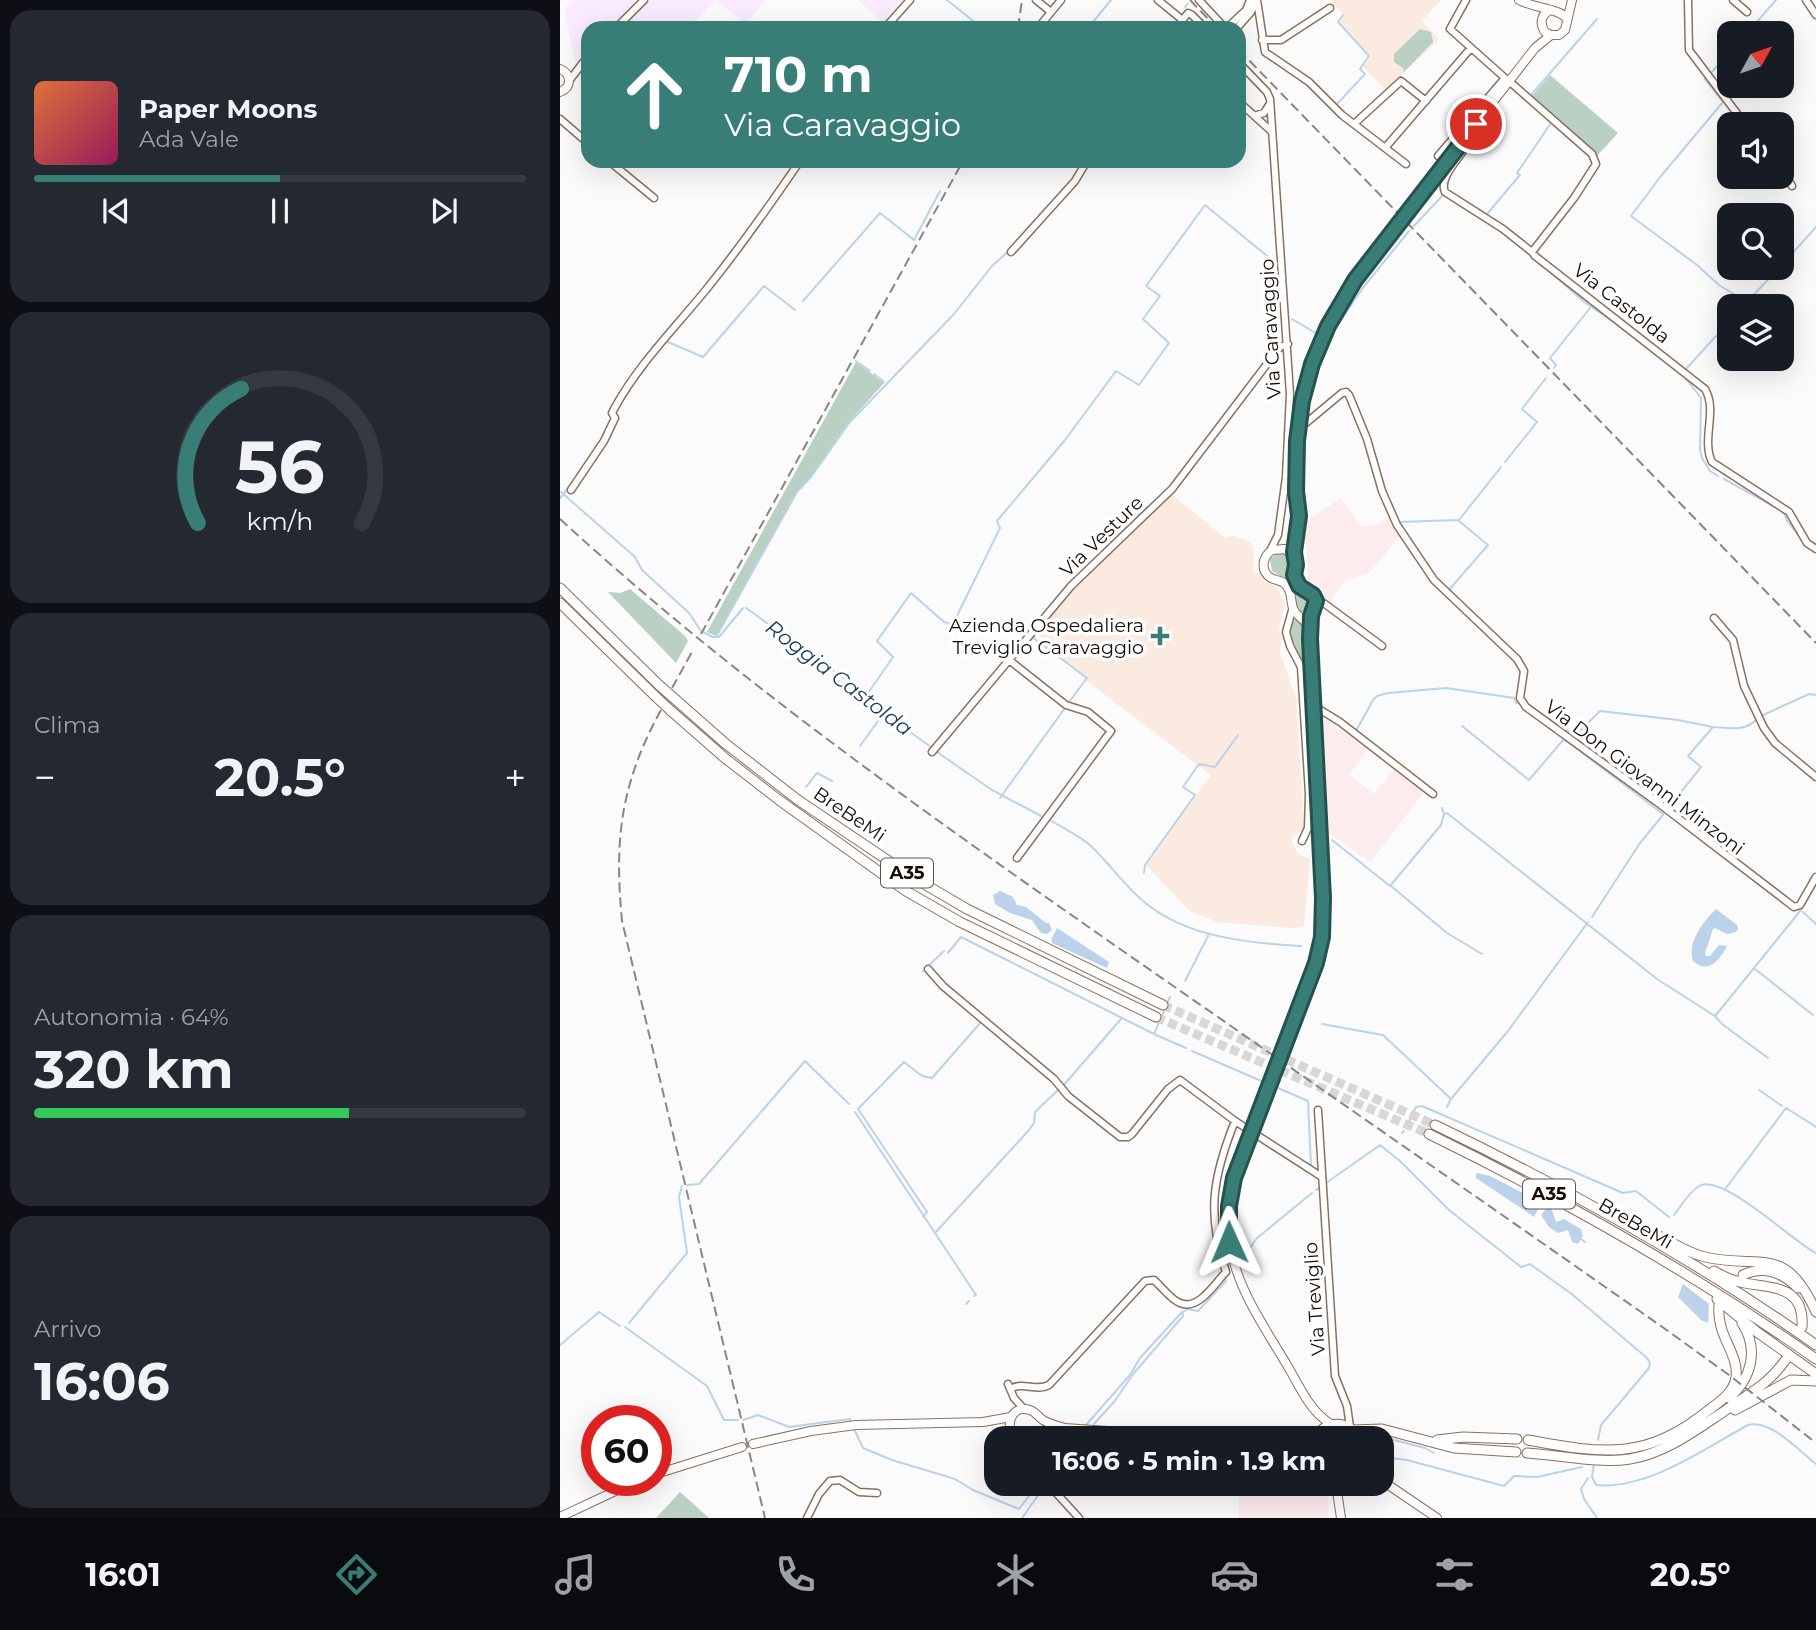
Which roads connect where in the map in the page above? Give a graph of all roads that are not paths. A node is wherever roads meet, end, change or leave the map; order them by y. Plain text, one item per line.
1 (644, 0) edge
2 (910, 0) edge
3 (1036, 0) edge
4 (1061, 0) edge
5 (1158, 0) edge
6 (1199, 0) edge
7 (1250, 0) edge
8 (1257, 0) edge
9 (1466, 0) edge
10 (1519, 0) edge
11 (1571, 0) edge
12 (1688, 0) edge
13 (1733, 0) edge
14 (1806, 0) edge
15 (1530, 6) junction
16 (1330, 8) dead end
17 (1553, 10) junction
18 (1051, 12) junction
19 (1747, 12) dead end
20 (1816, 15) edge
21 (1180, 18) dead end
22 (1566, 18) junction
23 (1246, 19) joint
24 (623, 21) edge
25 (891, 21) edge
26 (1044, 21) edge
27 (1181, 21) edge
28 (1198, 21) edge
29 (1219, 21) edge
30 (1232, 21) edge
31 (1260, 23) junction
32 (1541, 24) junction
33 (1551, 35) junction
34 (1262, 40) junction
35 (1469, 48) junction
36 (1535, 48) junction
37 (581, 63) edge
38 (581, 65) edge
39 (561, 69) edge
40 (1246, 70) edge
41 (569, 81) junction
42 (1509, 81) junction
43 (560, 92) edge
44 (1426, 101) junction
45 (1270, 103) junction
46 (1246, 108) edge
47 (1736, 112) edge
48 (1254, 115) junction
49 (560, 119) edge
50 (1262, 122) junction
51 (1271, 122) junction
52 (1354, 124) junction
53 (1272, 132) junction
54 (581, 137) edge
55 (1460, 146) junction
56 (1385, 148) junction
57 (1438, 156) dead end
58 (1406, 164) dead end
59 (618, 168) edge
60 (795, 168) edge
61 (1083, 168) edge
62 (654, 198) dead end
63 (1011, 252) dead end
64 (1532, 252) junction
65 (1288, 344) junction
66 (1298, 424) junction
67 (571, 490) dead end
68 (1299, 530) junction
69 (1278, 535) junction
70 (1282, 549) junction
71 (1816, 549) edge
72 (1270, 551) junction
73 (1294, 557) junction
74 (560, 588) edge
75 (1314, 597) junction
76 (560, 603) edge
77 (1328, 606) junction
78 (1293, 607) junction
79 (1313, 611) junction
80 (1300, 616) junction
81 (1714, 618) dead end
82 (1287, 623) junction
83 (1310, 639) junction
84 (1382, 646) dead end
85 (1009, 660) junction
86 (1316, 710) junction
87 (932, 752) dead end
88 (1816, 777) edge
89 (1433, 794) dead end
90 (1302, 841) dead end
91 (1017, 858) dead end
92 (1816, 877) edge
93 (928, 969) dead end
94 (1163, 1005) tunnel mouth
95 (1156, 1017) tunnel mouth
96 (1318, 1110) dead end
97 (1235, 1121) junction
98 (1322, 1179) junction
99 (1630, 1226) junction
100 (1654, 1240) junction
101 (1665, 1260) junction
102 (1743, 1275) dead end
103 (1719, 1305) dead end
104 (1816, 1313) edge
105 (1734, 1314) junction
106 (1802, 1327) dead end
107 (1816, 1345) edge
108 (1787, 1358) dead end
109 (1816, 1359) edge
110 (1816, 1374) edge
111 (1816, 1381) edge
112 (1014, 1398) junction
113 (1024, 1409) junction
114 (1313, 1409) junction
115 (1346, 1413) junction
116 (1706, 1413) junction
117 (1012, 1415) junction
118 (1040, 1419) junction
119 (983, 1422) junction
120 (1334, 1424) junction
121 (992, 1426) edge
122 (1013, 1426) edge
123 (1038, 1426) edge
124 (1059, 1426) edge
125 (1314, 1426) edge
126 (1331, 1426) edge
127 (1341, 1426) edge
128 (1351, 1426) edge
129 (1394, 1432) edge
130 (1691, 1433) junction
131 (1517, 1439) dead end
132 (1528, 1440) dead end
133 (1432, 1441) junction
134 (753, 1444) dead end
135 (742, 1447) dead end
136 (1516, 1452) dead end
137 (1527, 1453) dead end
138 (672, 1469) edge
139 (1394, 1489) edge
140 (877, 1493) dead end
141 (605, 1496) edge
142 (1056, 1496) edge
143 (1338, 1496) edge
144 (1341, 1496) edge
145 (1340, 1506) junction
146 (560, 1517) edge
147 (807, 1518) edge
148 (1079, 1518) edge
149 (1341, 1518) edge
150 (1437, 1518) edge

1 - 24 street
2 - 25 street
3 - 18 street
4 - 18 street
5 - 21 street
6 - 29 street
7 - 30 street
8 - 23 street
8 - 31 street
9 - 35 street
10 - 15 main road
11 - 17 main road
11 - 22 main road
12 - 47 street
13 - 19 street
14 - 20 street
15 - 17 main road
15 - 32 main road
16 - 34 street
17 - 22 main road
17 - 32 main road
18 - 26 street
22 - 33 main road
23 - 31 street
27 - 28 street
31 - 34 street
32 - 33 main road
32 - 36 main road
33 - 36 main road
34 - 52 street
35 - 44 street
35 - 57 street
36 - 42 main road, Via Caravaggio
37 - 39 street
38 - 41 street
39 - 41 main road
40 - 45 street
41 - 43 main road
42 - 55 main road, Via Caravaggio
42 - 64 street
44 - 52 street
44 - 56 street
45 - 48 street
45 - 51 street, Via Caravaggio
46 - 48 street
48 - 50 street
48 - 51 street
49 - 54 street
50 - 51 street
50 - 53 street
51 - 53 street, Via Caravaggio
52 - 56 street
53 - 65 street, Via Caravaggio
55 - 64 street
55 - 66 main road, Via Caravaggio, bridge
56 - 58 street
59 - 62 street
60 - 67 street
61 - 63 street
64 - 71 street, Via Castolda
65 - 69 street, Via Caravaggio
65 - 85 street, Via Vesture
66 - 68 main road, Via Caravaggio
66 - 92 street, Via Don Giovanni Minzoni
68 - 70 main road
68 - 73 main road, Via Caravaggio
69 - 70 street, Via Caravaggio
69 - 72 street, Via Caravaggio
70 - 72 main road
70 - 73 main road
72 - 78 main road
73 - 75 main road, Via Caravaggio
74 - 94 highway, BreBeMi / A35, bridge
75 - 77 street, Via Caravaggio
75 - 79 main road
76 - 95 highway, BreBeMi / A35, bridge
77 - 79 street
77 - 84 street, Via Caravaggio
78 - 80 main road
78 - 82 street
79 - 80 main road
79 - 83 main road
80 - 82 street
80 - 83 main road
81 - 88 street
82 - 90 street
83 - 86 main road
85 - 87 street, Via Vesture
85 - 91 street
86 - 89 street
86 - 114 main road, bridge
93 - 97 street
96 - 98 street
97 - 98 street
97 - 112 street
98 - 115 street, Via Treviglio
99 - 100 highway, BreBeMi / A35
99 - 101 highway, BreBeMi / A35
99 - 104 highway
100 - 106 highway
100 - 107 highway, BreBeMi / A35
101 - 105 highway
101 - 109 highway, BreBeMi / A35
102 - 104 highway
103 - 116 highway
105 - 110 highway
105 - 116 highway
108 - 130 highway
111 - 130 highway
112 - 113 street
112 - 117 street
113 - 117 main road
113 - 118 main road
114 - 120 main road
114 - 125 main road
115 - 120 street
115 - 128 street, Via Treviglio
116 - 132 highway
117 - 119 main road
117 - 122 main road
118 - 123 main road
118 - 124 main road
119 - 121 main road
119 - 134 main road
120 - 126 main road
120 - 127 main road
129 - 133 highway
130 - 137 highway
131 - 133 highway
133 - 136 highway
135 - 138 main road
139 - 150 main road
140 - 147 street
141 - 146 main road
142 - 148 street
143 - 145 main road
144 - 145 main road
145 - 149 main road

